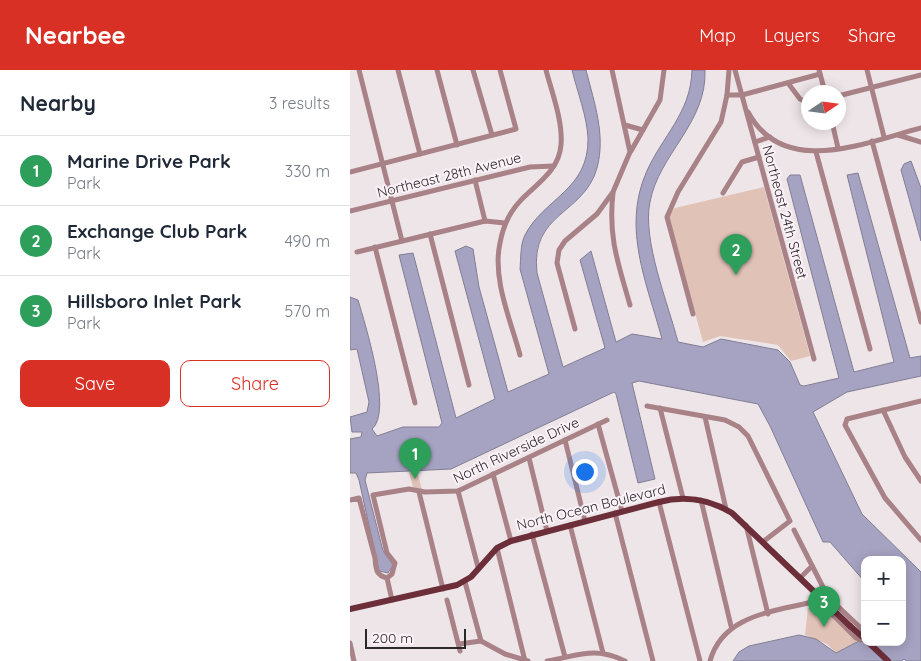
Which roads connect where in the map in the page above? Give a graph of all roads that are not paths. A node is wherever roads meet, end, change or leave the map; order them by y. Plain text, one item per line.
1 (359, 70) edge
2 (398, 70) edge
3 (438, 70) edge
4 (473, 70) edge
5 (500, 70) edge
6 (546, 70) edge
7 (612, 70) edge
8 (664, 70) edge
9 (729, 70) edge
10 (735, 70) edge
11 (867, 70) edge
12 (820, 72) edge
13 (919, 74) edge
14 (788, 83) junction
15 (823, 85) edge
16 (872, 88) junction
17 (742, 94) junction
18 (846, 94) edge
19 (727, 95) junction
20 (801, 100) edge
21 (744, 102) junction
22 (625, 125) junction
23 (921, 128) edge
24 (643, 130) junction
25 (834, 130) edge
26 (492, 135) junction
27 (894, 135) junction
28 (770, 137) junction
29 (884, 137) junction
30 (872, 141) junction
31 (755, 142) junction
32 (920, 142) edge
33 (457, 145) junction
34 (838, 148) junction
35 (630, 152) junction
36 (816, 152) junction
37 (420, 154) junction
38 (758, 157) junction
39 (383, 164) junction
40 (554, 166) junction
41 (350, 172) edge
42 (475, 180) junction
43 (613, 192) junction
44 (723, 193) dead end
45 (392, 201) junction
46 (350, 211) edge
47 (597, 214) junction
48 (610, 219) junction
49 (485, 221) junction
50 (505, 223) junction
51 (430, 234) junction
52 (402, 241) junction
53 (375, 248) junction
54 (358, 252) dead end
55 (630, 304) dead end
56 (693, 314) dead end
57 (921, 322) edge
58 (575, 329) dead end
59 (870, 349) dead end
60 (520, 355) dead end
61 (814, 359) dead end
62 (469, 385) dead end
63 (921, 401) edge
64 (416, 403) dead end
65 (647, 406) dead end
66 (660, 408) junction
67 (883, 410) junction
68 (705, 417) junction
69 (606, 420) dead end
70 (598, 424) junction
71 (565, 440) junction
72 (529, 458) junction
73 (492, 474) junction
74 (921, 481) edge
75 (458, 490) junction
76 (419, 492) junction
77 (683, 498) junction
78 (350, 500) edge
79 (701, 500) junction
80 (659, 502) junction
81 (726, 509) junction
82 (622, 511) junction
83 (614, 513) junction
84 (585, 521) junction
85 (746, 524) junction
86 (570, 525) junction
87 (794, 530) dead end
88 (547, 531) junction
89 (532, 534) junction
90 (921, 540) edge
91 (511, 541) junction
92 (764, 541) junction
93 (496, 548) junction
94 (812, 566) junction
95 (478, 568) junction
96 (801, 577) junction
97 (386, 578) junction
98 (465, 582) junction
99 (443, 588) junction
100 (823, 599) junction
101 (392, 600) junction
102 (447, 600) dead end
103 (350, 610) edge
104 (768, 614) junction
105 (731, 626) junction
106 (861, 628) edge
107 (861, 635) edge
108 (861, 640) edge
109 (481, 641) junction
110 (350, 642) edge
111 (459, 644) junction
112 (872, 646) edge
113 (460, 651) dead end
114 (603, 653) junction
115 (565, 657) junction
116 (354, 661) edge
117 (527, 661) edge
118 (547, 661) edge
119 (625, 661) edge
120 (653, 661) edge
121 (700, 661) edge
122 (710, 661) edge
123 (888, 661) edge

1 - 39 street
2 - 37 street
3 - 33 street
4 - 26 street
5 - 26 street
6 - 40 street
7 - 22 street
8 - 24 street
9 - 19 street
10 - 17 street, Northeast 24th Street
11 - 16 street
12 - 14 street
12 - 15 street
13 - 16 street
14 - 17 street
14 - 20 street
16 - 18 street
16 - 29 street
17 - 19 street
17 - 21 street, Northeast 24th Street
19 - 56 street
21 - 28 street
21 - 31 street, Northeast 24th Street
22 - 24 street
22 - 35 street
23 - 27 street
23 - 32 street
24 - 35 street
25 - 34 street
26 - 33 street
27 - 29 street
27 - 32 street
28 - 31 street
28 - 36 street
29 - 30 street
30 - 34 street
30 - 57 street
31 - 38 street, Northeast 24th Street
33 - 37 street
34 - 36 street
35 - 43 street
36 - 59 street
37 - 39 street
38 - 44 street
38 - 61 street, Northeast 24th Street
39 - 41 street
39 - 45 street
40 - 42 street, Northeast 28th Avenue
40 - 50 street
42 - 45 street, Northeast 28th Avenue
42 - 49 street
43 - 47 street
43 - 48 street
45 - 46 street, Northeast 28th Avenue
45 - 52 street
47 - 48 street
47 - 58 street
48 - 55 street
49 - 50 street
49 - 51 street
50 - 60 street
51 - 52 street
51 - 62 street
52 - 53 street
53 - 54 street
53 - 64 street
63 - 67 street
65 - 66 street
66 - 68 street
66 - 77 street
67 - 74 street
67 - 90 street
68 - 81 street
68 - 92 street
69 - 70 street, North Riverside Drive
70 - 71 street, North Riverside Drive
70 - 82 street
71 - 72 street, North Riverside Drive
71 - 84 street
72 - 73 street, North Riverside Drive
72 - 88 street
73 - 75 street, North Riverside Drive
73 - 91 street
75 - 76 street, North Riverside Drive
75 - 95 street
76 - 97 street, North Riverside Drive
76 - 99 street
77 - 79 main road, North Ocean Boulevard
77 - 80 main road, North Ocean Boulevard
78 - 97 street
79 - 81 main road, North Ocean Boulevard
79 - 105 street
80 - 82 main road, North Ocean Boulevard
80 - 121 street
81 - 85 main road, North Ocean Boulevard
82 - 83 main road, North Ocean Boulevard
83 - 84 main road, North Ocean Boulevard
83 - 120 street
84 - 86 main road, North Ocean Boulevard
85 - 92 main road, North Ocean Boulevard
85 - 104 street
86 - 88 main road, North Ocean Boulevard
86 - 114 street
87 - 94 street
88 - 89 main road, North Ocean Boulevard
89 - 91 main road, North Ocean Boulevard
89 - 115 street
91 - 93 main road, North Ocean Boulevard
92 - 96 main road, North Ocean Boulevard
93 - 95 main road, North Ocean Boulevard
93 - 117 street
94 - 96 street
94 - 106 street
95 - 98 main road, North Ocean Boulevard
96 - 100 main road, North Ocean Boulevard
97 - 101 street
98 - 99 main road
98 - 109 street
99 - 101 main road
100 - 104 street
100 - 107 main road, North Ocean Boulevard, bridge
100 - 108 street
101 - 103 main road
102 - 111 street
104 - 105 street
105 - 122 street
109 - 111 street
109 - 117 street
110 - 116 street
111 - 113 street
112 - 123 main road
114 - 115 street
114 - 119 street
115 - 118 street

